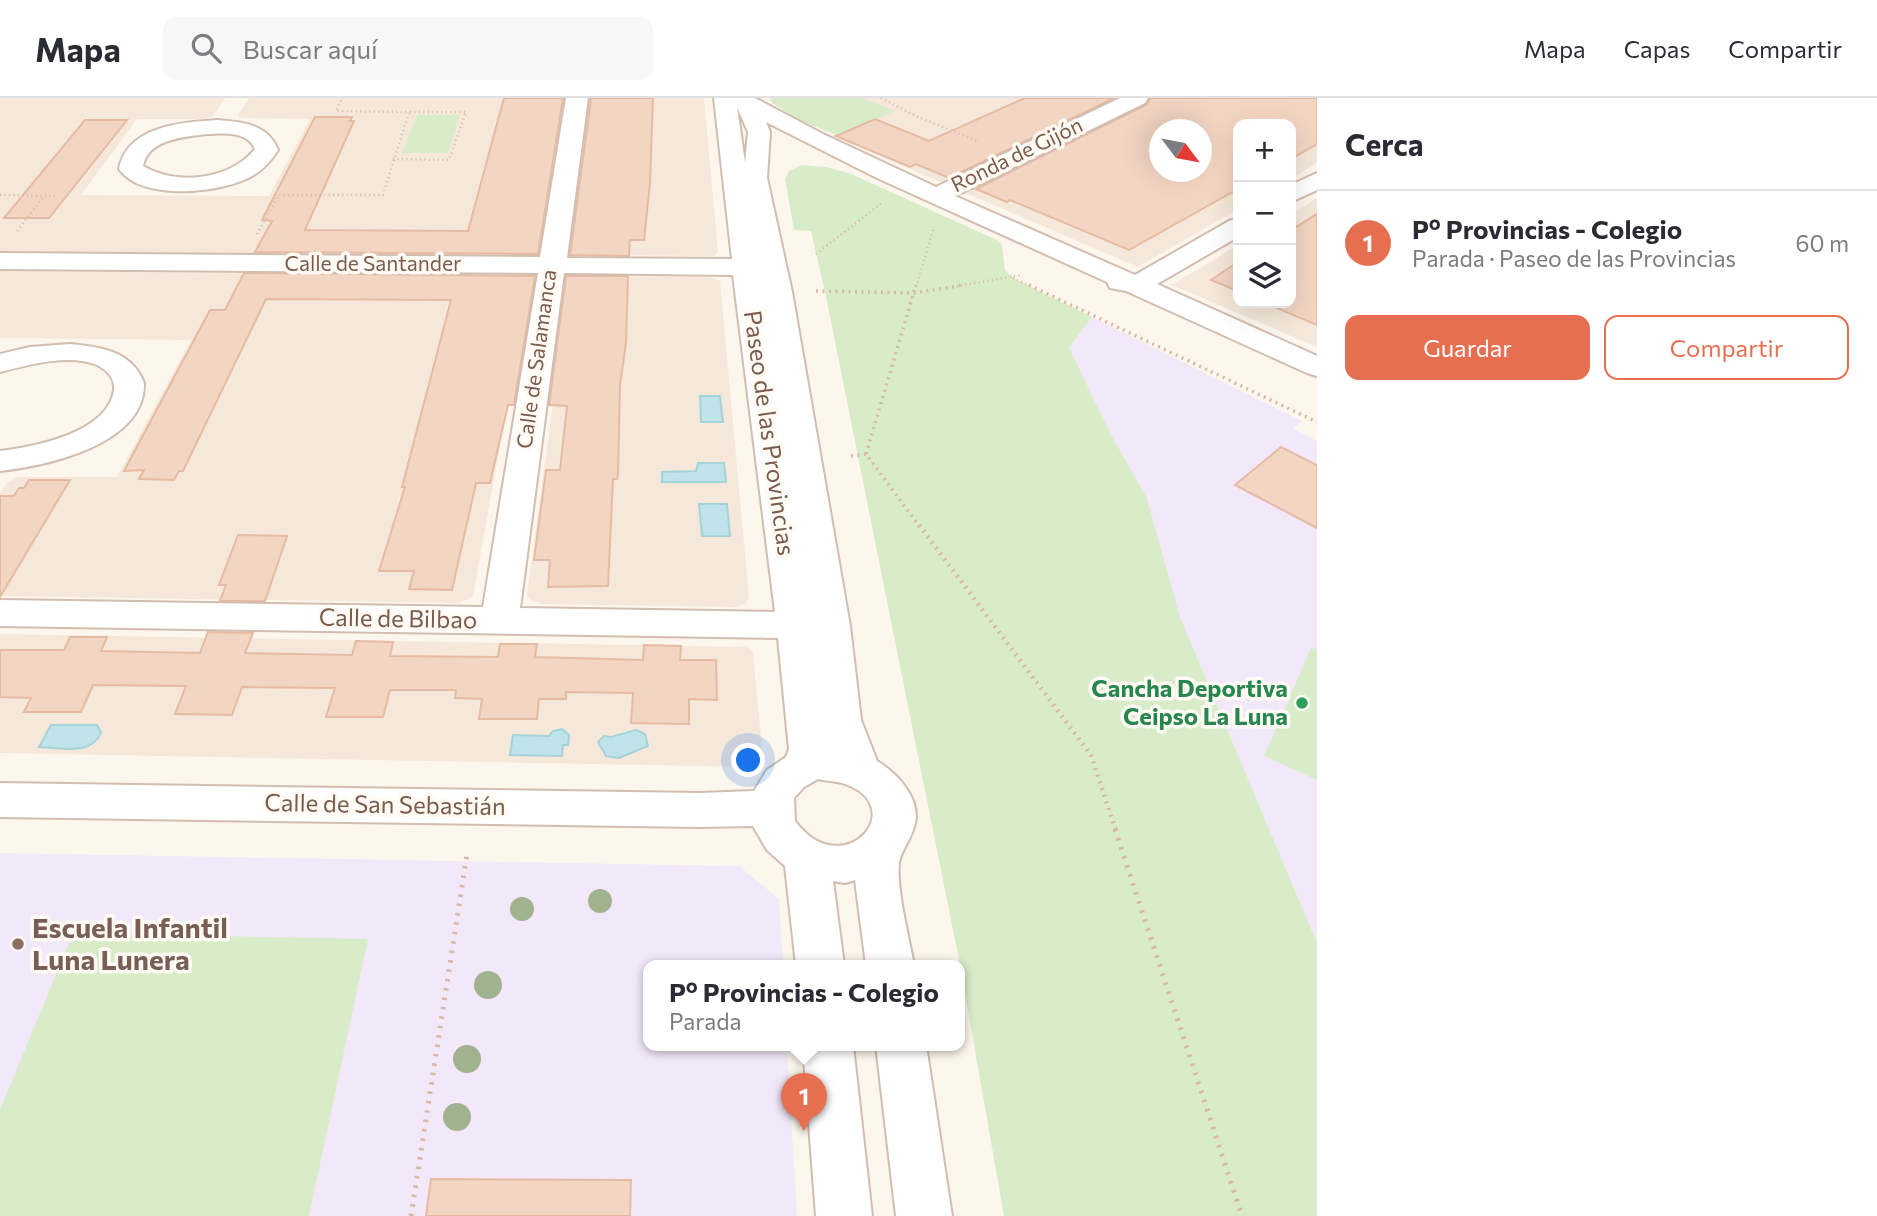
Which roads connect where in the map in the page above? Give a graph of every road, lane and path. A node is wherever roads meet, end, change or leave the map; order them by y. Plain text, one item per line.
1 (577, 98) edge
2 (881, 98) edge
3 (1137, 98) edge
4 (736, 107) edge
5 (409, 111) dead end
6 (223, 117) joint
7 (986, 145) dead end
8 (773, 156) junction
9 (393, 159) dead end
10 (853, 159) junction
11 (1317, 180) edge
12 (1296, 192) edge
13 (0, 195) edge
14 (55, 196) dead end
15 (936, 196) junction
16 (886, 197) dead end
17 (935, 222) dead end
18 (1233, 229) edge
19 (1018, 232) junction
20 (816, 254) dead end
21 (0, 261) edge
22 (1060, 264) junction
23 (551, 266) junction
24 (746, 267) junction
25 (1021, 275) dead end
26 (1013, 278) junction
27 (1139, 284) junction
28 (816, 291) dead end
29 (914, 293) junction
30 (0, 363) edge
31 (1317, 367) edge
32 (1317, 394) edge
33 (1317, 422) edge
34 (866, 454) junction
35 (851, 456) dead end
36 (0, 461) edge
37 (0, 613) edge
38 (500, 620) junction
39 (797, 625) junction
40 (803, 766) junction
41 (859, 768) junction
42 (0, 800) edge
43 (770, 808) junction
44 (877, 853) junction
45 (467, 854) dead end
46 (804, 856) junction
47 (820, 960) edge
48 (889, 960) edge
49 (829, 1051) edge
50 (902, 1051) edge
51 (411, 1216) edge
52 (844, 1216) edge
53 (923, 1216) edge
54 (1242, 1216) edge

1 - 23 street, Calle de Salamanca
2 - 7 path
3 - 15 street, Ronda de Gijón
4 - 8 street, Paseo de las Provincias
4 - 8 street
4 - 10 street
4 - 24 street, Paseo de las Provincias
5 - 9 path
6 - 6 street
8 - 10 street
8 - 41 street, Paseo de las Provincias
10 - 15 street
11 - 12 street
13 - 14 path
15 - 19 street
16 - 20 path
17 - 29 path
18 - 27 street
19 - 22 street
19 - 27 street
21 - 23 street, Calle de Santander
22 - 27 street
22 - 32 street
23 - 24 street, Calle de Santander
23 - 38 street, Calle de Salamanca
24 - 39 street, Paseo de las Provincias
25 - 26 path
26 - 29 path
26 - 33 path
27 - 31 street
28 - 29 path
29 - 34 path
30 - 36 street
34 - 35 path
34 - 54 path
37 - 38 street, Calle de Bilbao
38 - 39 street, Calle de Bilbao
39 - 40 street, Paseo de las Provincias
40 - 41 street
40 - 43 street
41 - 44 street
42 - 43 street, Calle de San Sebastián
43 - 46 street
44 - 46 street
44 - 48 street
45 - 51 path
46 - 47 street
49 - 52 street
50 - 53 street

